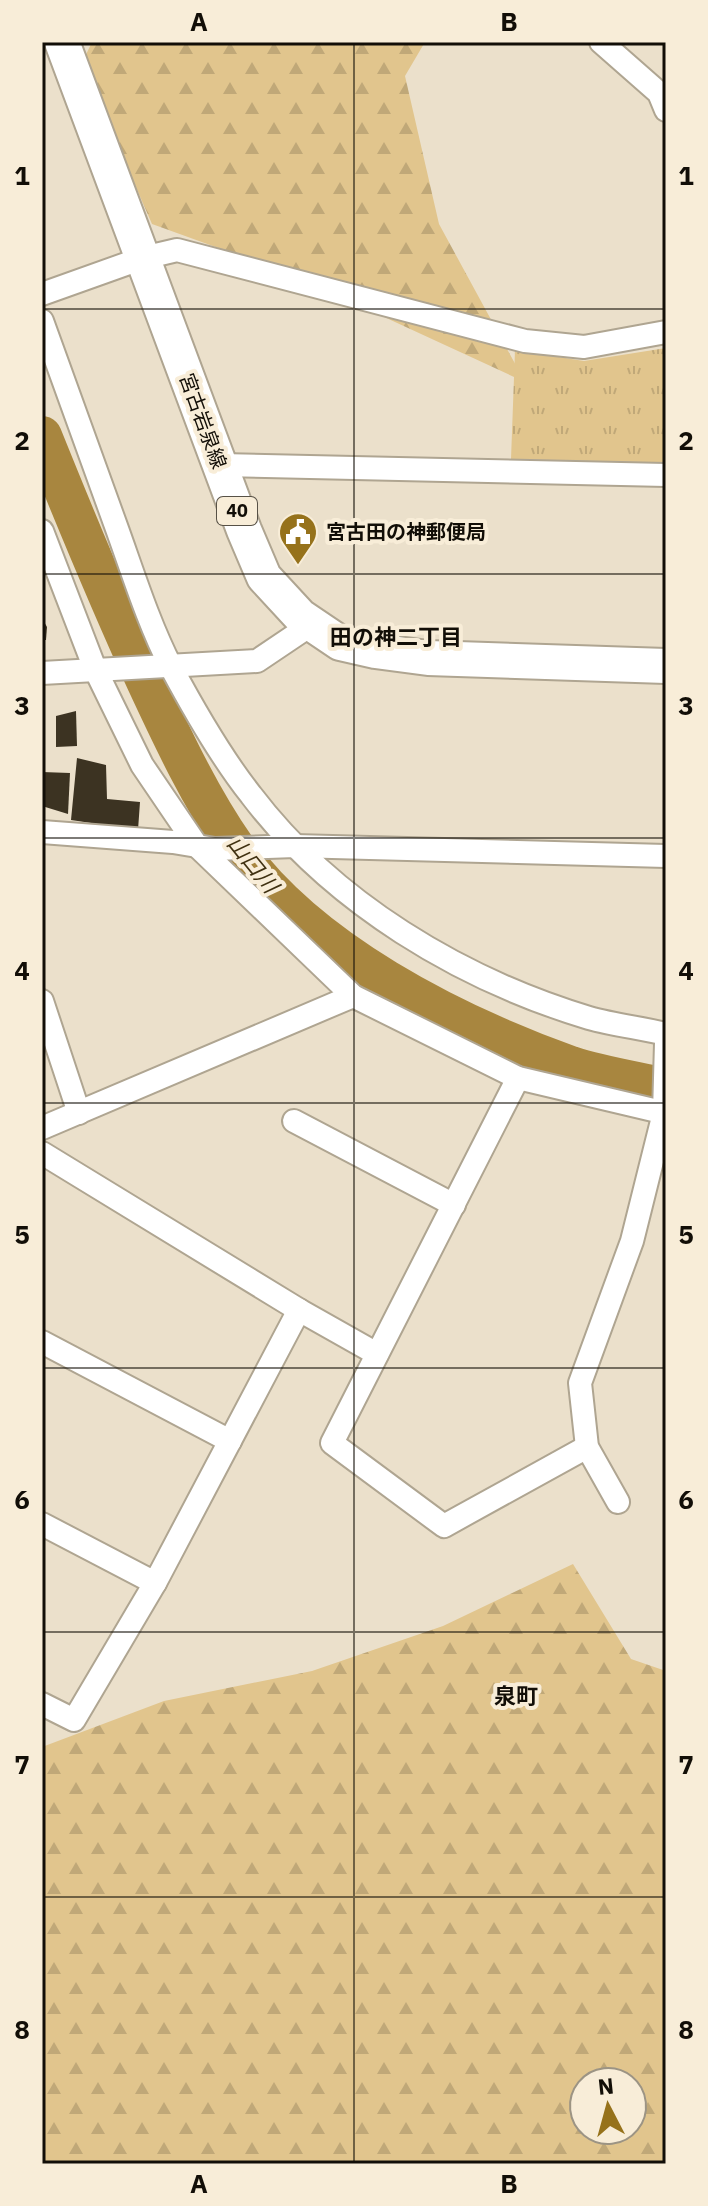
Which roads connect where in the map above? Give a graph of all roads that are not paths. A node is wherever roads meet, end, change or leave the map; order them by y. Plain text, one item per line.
1 (62, 42) edge
2 (601, 42) edge
3 (666, 110) edge
4 (143, 258) junction
5 (42, 294) edge
6 (42, 321) edge
7 (663, 328) edge
8 (220, 465) junction
9 (666, 475) edge
10 (42, 531) edge
11 (312, 624) junction
12 (170, 665) junction
13 (666, 666) edge
14 (95, 669) junction
15 (42, 673) edge
16 (42, 832) edge
17 (295, 846) junction
18 (206, 847) junction
19 (666, 856) edge
20 (353, 996) junction
21 (42, 1001) edge
22 (666, 1034) edge
23 (666, 1043) edge
24 (518, 1078) junction
25 (665, 1109) edge
26 (79, 1113) junction
27 (294, 1121) dead end
28 (42, 1128) edge
29 (42, 1153) edge
30 (454, 1205) junction
31 (299, 1310) junction
32 (42, 1342) edge
33 (377, 1354) junction
34 (230, 1441) junction
35 (587, 1447) junction
36 (618, 1502) dead end
37 (42, 1524) edge
38 (155, 1583) junction
39 (42, 1704) edge

1 - 4 main road, 宮古岩泉線 / 40
2 - 3 street
4 - 5 street
4 - 7 street
4 - 8 main road, 宮古岩泉線 / 40
6 - 12 street
8 - 9 street
8 - 11 main road, 宮古岩泉線 / 40
10 - 14 street
11 - 12 street
11 - 13 main road, 宮古岩泉線 / 40
12 - 14 street
12 - 17 street
14 - 15 street
14 - 18 street
16 - 18 street
17 - 18 street
17 - 19 street
17 - 22 street
18 - 20 street
20 - 24 street
20 - 26 street
21 - 26 street
23 - 25 street
24 - 25 street
24 - 30 street
25 - 35 street
26 - 28 street
27 - 30 street
29 - 31 street
30 - 33 street
31 - 33 street
31 - 34 street
32 - 34 street
33 - 35 street
34 - 38 street
35 - 36 street
37 - 38 street
38 - 39 street

